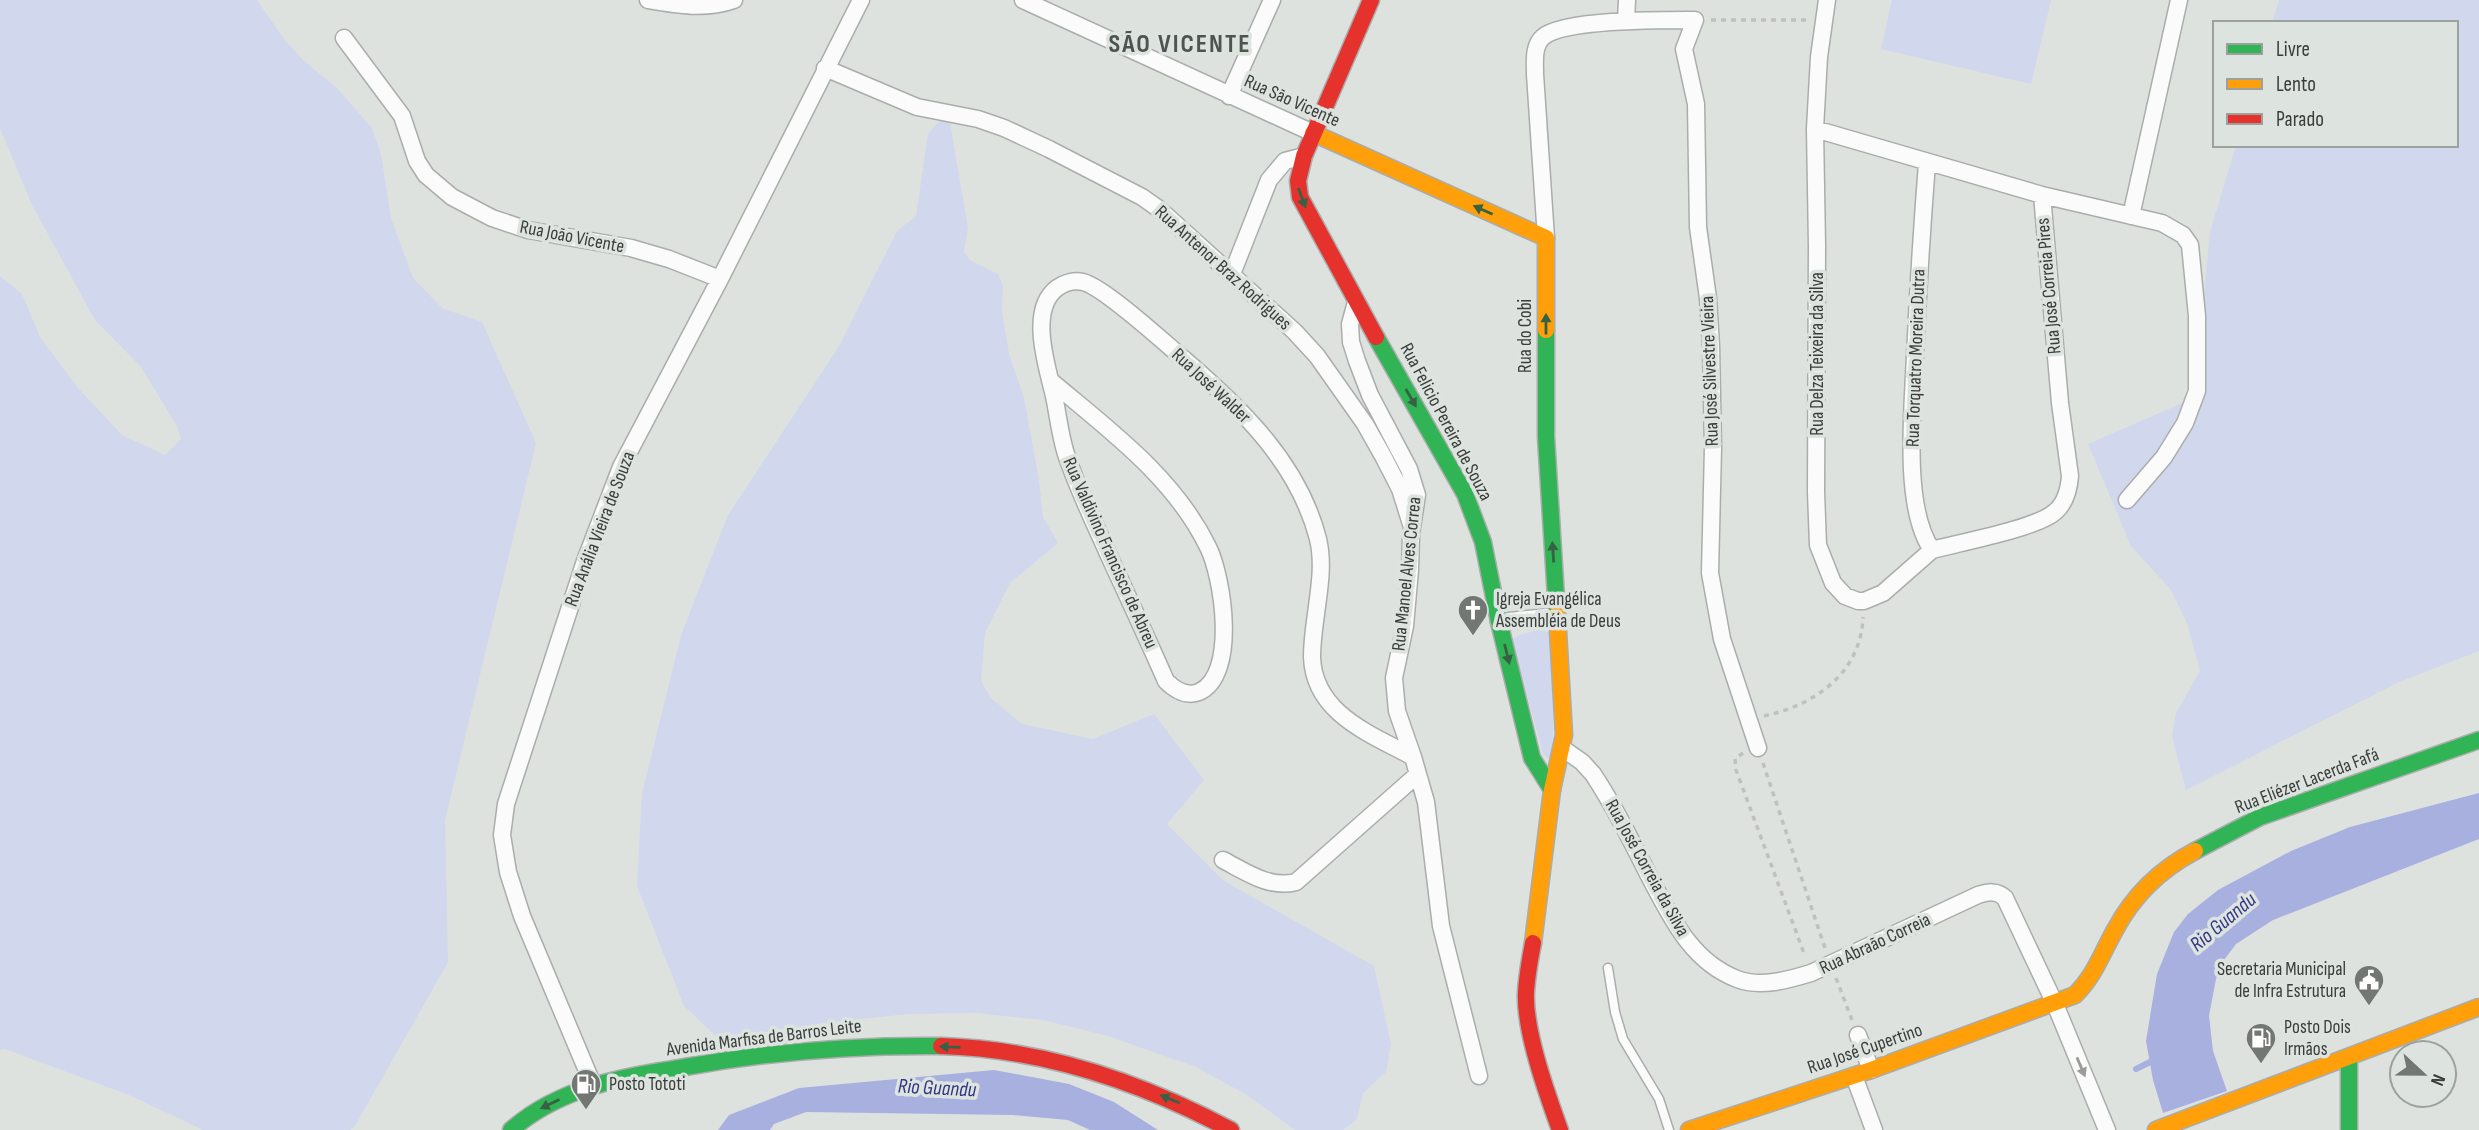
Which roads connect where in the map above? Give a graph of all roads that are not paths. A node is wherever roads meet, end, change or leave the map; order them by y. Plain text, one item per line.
1 (648, 0) edge
2 (734, 0) edge
3 (861, 0) edge
4 (1023, 0) edge
5 (1272, 0) edge
6 (1371, 0) edge
7 (1627, 0) edge
8 (1827, 0) edge
9 (2179, 0) edge
10 (1626, 20) junction
11 (1695, 20) joint
12 (344, 38) dead end
13 (825, 68) junction
14 (1229, 96) junction
15 (1815, 129) junction
16 (1313, 133) junction
17 (1304, 156) junction
18 (1927, 163) junction
19 (2042, 195) junction
20 (2131, 216) junction
21 (1546, 239) junction
22 (1232, 274) junction
23 (720, 279) junction
24 (1356, 302) junction
25 (1051, 382) junction
26 (2127, 500) dead end
27 (1412, 527) junction
28 (1932, 550) junction
29 (1557, 616) junction
30 (1499, 622) junction
31 (2479, 740) edge
32 (1562, 748) junction
33 (1758, 748) road end
34 (1416, 765) junction
35 (1552, 790) junction
36 (1223, 860) dead end
37 (1608, 968) dead end
38 (1739, 980) joint
39 (2055, 1004) junction
40 (2479, 1007) edge
41 (1858, 1035) road end
42 (2349, 1057) junction
43 (1871, 1070) junction
44 (1479, 1076) dead end
45 (1854, 1076) junction
46 (593, 1085) junction
47 (511, 1130) edge
48 (1231, 1130) edge
49 (1560, 1130) edge
50 (1669, 1130) edge
51 (1689, 1130) edge
52 (1874, 1130) edge
53 (2107, 1130) edge
54 (2156, 1130) edge
55 (2349, 1130) edge

1 - 2 street
3 - 13 street, Rua Anália Vieira de Souza
4 - 14 street, Rua São Vicente
5 - 14 street
6 - 16 main road, Rua Felicio Pereira de Souza
7 - 10 street
8 - 15 street, Rua Delza Teixeira da Silva
9 - 20 street
10 - 11 street, Rua do Cobi
10 - 21 street, Rua do Cobi
11 - 33 street, Rua José Silvestre Vieira
12 - 23 street, Rua João Vicente
13 - 22 street, Rua Antenor Braz Rodrigues
13 - 23 street, Rua Anália Vieira de Souza
14 - 16 street, Rua São Vicente
15 - 18 street
15 - 28 street, Rua Delza Teixeira da Silva
16 - 17 main road, Rua Felicio Pereira de Souza
21 -> 16 main road, Rua São Vicente
17 - 22 street
17 -> 24 main road, Rua Felicio Pereira de Souza
18 - 19 street
18 - 28 street, Rua Torquatro Moreira Dutra
19 - 20 street, Rua José Correia Pires
19 - 28 street, Rua José Correia Pires
20 - 26 street, Rua José Correia Pires
29 -> 21 main road, Rua do Cobi
22 - 27 street, Rua Antenor Braz Rodrigues
23 - 46 street, Rua Anália Vieira de Souza
24 - 27 street, Rua Manoel Alves Correa
24 -> 30 main road, Rua Felicio Pereira de Souza
25 - 25 street, Rua Valdivino Francisco de Abreu
25 - 34 street, Rua José Walder
27 - 34 street, Rua Manoel Alves Correa
29 - 30 street
29 - 32 main road, Rua do Cobi
30 -> 35 main road, Rua Felicio Pereira de Souza
31 - 39 main road, Rua Eliézer Lacerda Fafá
32 - 35 main road, Rua do Cobi
32 - 38 street, Rua José Correia da Silva
34 - 36 street
34 - 44 street, Rua Manoel Alves Correa
35 - 49 main road
37 - 50 lane
38 - 39 street, Rua Abraão Correia
39 - 43 main road, Rua José Cupertino
39 -> 53 street
40 - 42 main road
41 - 43 street
42 - 54 main road
42 - 55 main road
43 - 45 main road, Rua José Cupertino
45 - 51 main road, Rua José Cupertino
45 - 52 street
46 -> 47 main road, Avenida Marfisa de Barros Leite
48 -> 46 main road, Avenida Marfisa de Barros Leite

